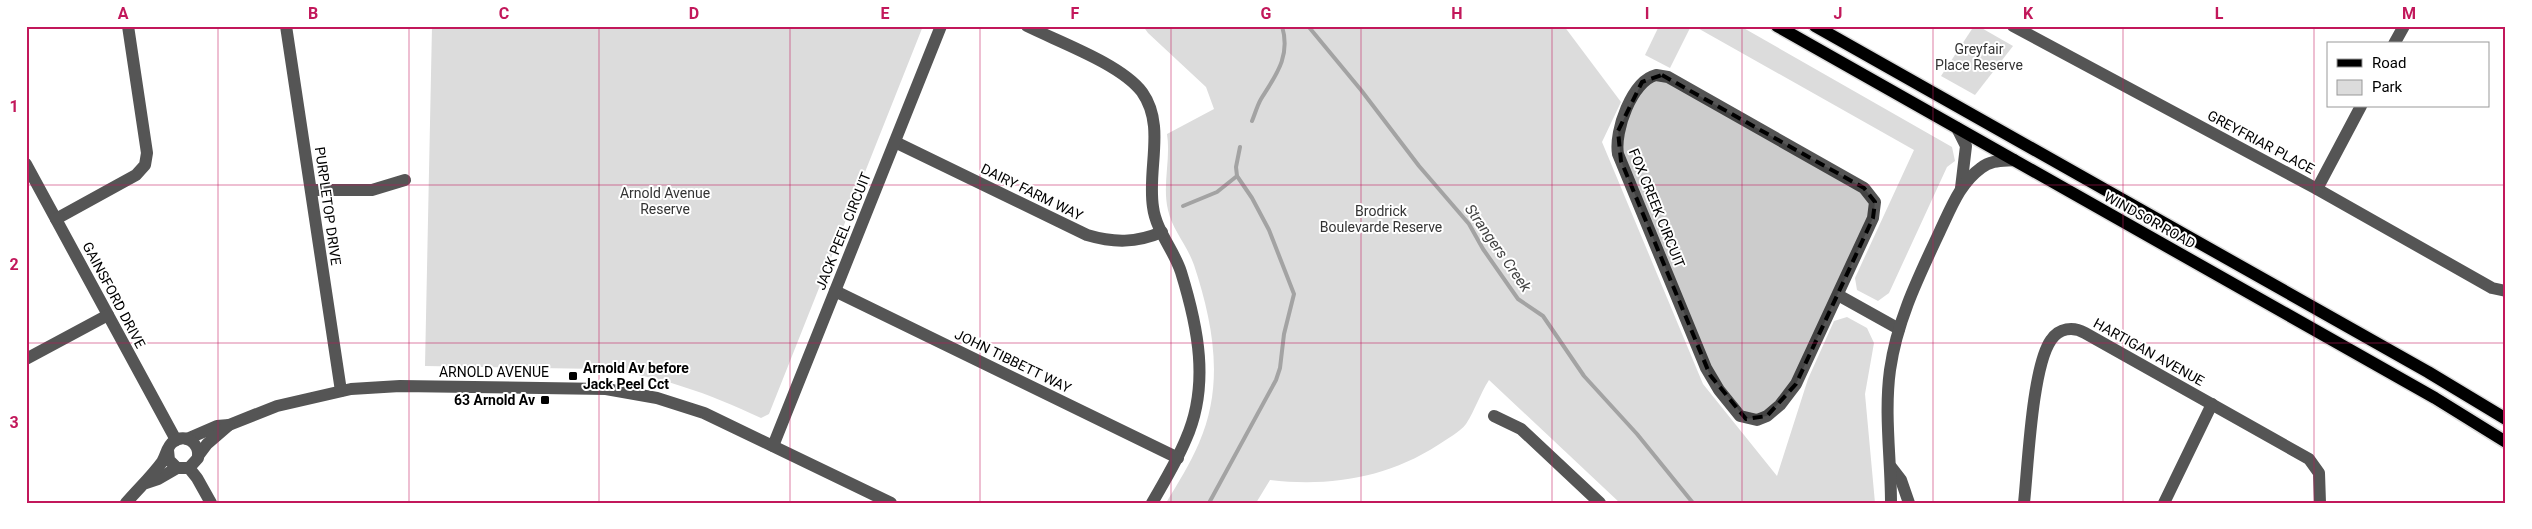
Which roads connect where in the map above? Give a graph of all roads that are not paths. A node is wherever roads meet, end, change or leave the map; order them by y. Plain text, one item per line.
1 (128, 26) edge
2 (286, 26) edge
3 (941, 26) edge
4 (1027, 26) edge
5 (1777, 26) edge
6 (1815, 26) edge
7 (2013, 26) edge
8 (2404, 26) edge
9 (2395, 42) edge
10 (2360, 108) edge
11 (1957, 128) junction
12 (895, 142) junction
13 (2014, 160) junction
14 (26, 164) edge
15 (405, 180) dead end
16 (1961, 188) junction
17 (2318, 189) junction
18 (311, 190) junction
19 (56, 219) junction
20 (1162, 232) junction
21 (2506, 291) edge
22 (835, 292) junction
23 (1838, 295) junction
24 (108, 314) junction
25 (1899, 330) junction
26 (26, 359) edge
27 (341, 390) junction
28 (2212, 404) junction
29 (1494, 416) dead end
30 (2506, 419) edge
31 (229, 425) junction
32 (2506, 442) edge
33 (177, 443) junction
34 (774, 446) junction
35 (198, 456) junction
36 (1178, 458) junction
37 (1892, 466) junction
38 (183, 468) junction
39 (146, 483) junction
40 (126, 503) edge
41 (211, 503) edge
42 (891, 503) edge
43 (1152, 503) edge
44 (1600, 503) edge
45 (1891, 503) edge
46 (1909, 503) edge
47 (2024, 503) edge
48 (2164, 503) edge
49 (2320, 503) edge

1 - 19 street
2 - 18 street, PURPLETOP DRIVE
3 - 12 street, JACK PEEL CIRCUIT
4 - 20 street
5 - 11 main road, WINDSOR ROAD
6 - 30 main road, WINDSOR ROAD
7 - 17 street, GREYFRIAR PLACE
8 - 9 street
10 - 17 street
11 - 13 main road, WINDSOR ROAD
11 - 16 street
12 - 20 street, DAIRY FARM WAY
12 - 22 street, JACK PEEL CIRCUIT
13 - 16 street
13 - 32 main road, WINDSOR ROAD
14 - 19 street, GAINSFORD DRIVE
15 - 18 street
16 - 25 street
17 - 21 street, GREYFRIAR PLACE
18 - 27 street, PURPLETOP DRIVE
19 - 24 street, GAINSFORD DRIVE
20 - 36 street
22 - 34 street, JACK PEEL CIRCUIT
22 - 36 street, JOHN TIBBETT WAY
23 - 23 street, FOX CREEK CIRCUIT
23 - 25 street
24 - 26 street
24 - 33 street, GAINSFORD DRIVE
25 - 37 street
27 - 31 street, ARNOLD AVENUE
27 - 34 street, ARNOLD AVENUE
28 - 47 street, HARTIGAN AVENUE
28 - 48 street
28 - 49 street, HARTIGAN AVENUE
29 - 44 street
31 - 33 street, ARNOLD AVENUE
31 - 35 street, ARNOLD AVENUE
33 - 35 street
33 - 38 street
33 - 39 street
34 - 42 street, ARNOLD AVENUE
35 - 38 street
36 - 43 street
37 - 45 street
37 - 46 street
38 - 39 street
38 - 41 street
39 - 40 street

